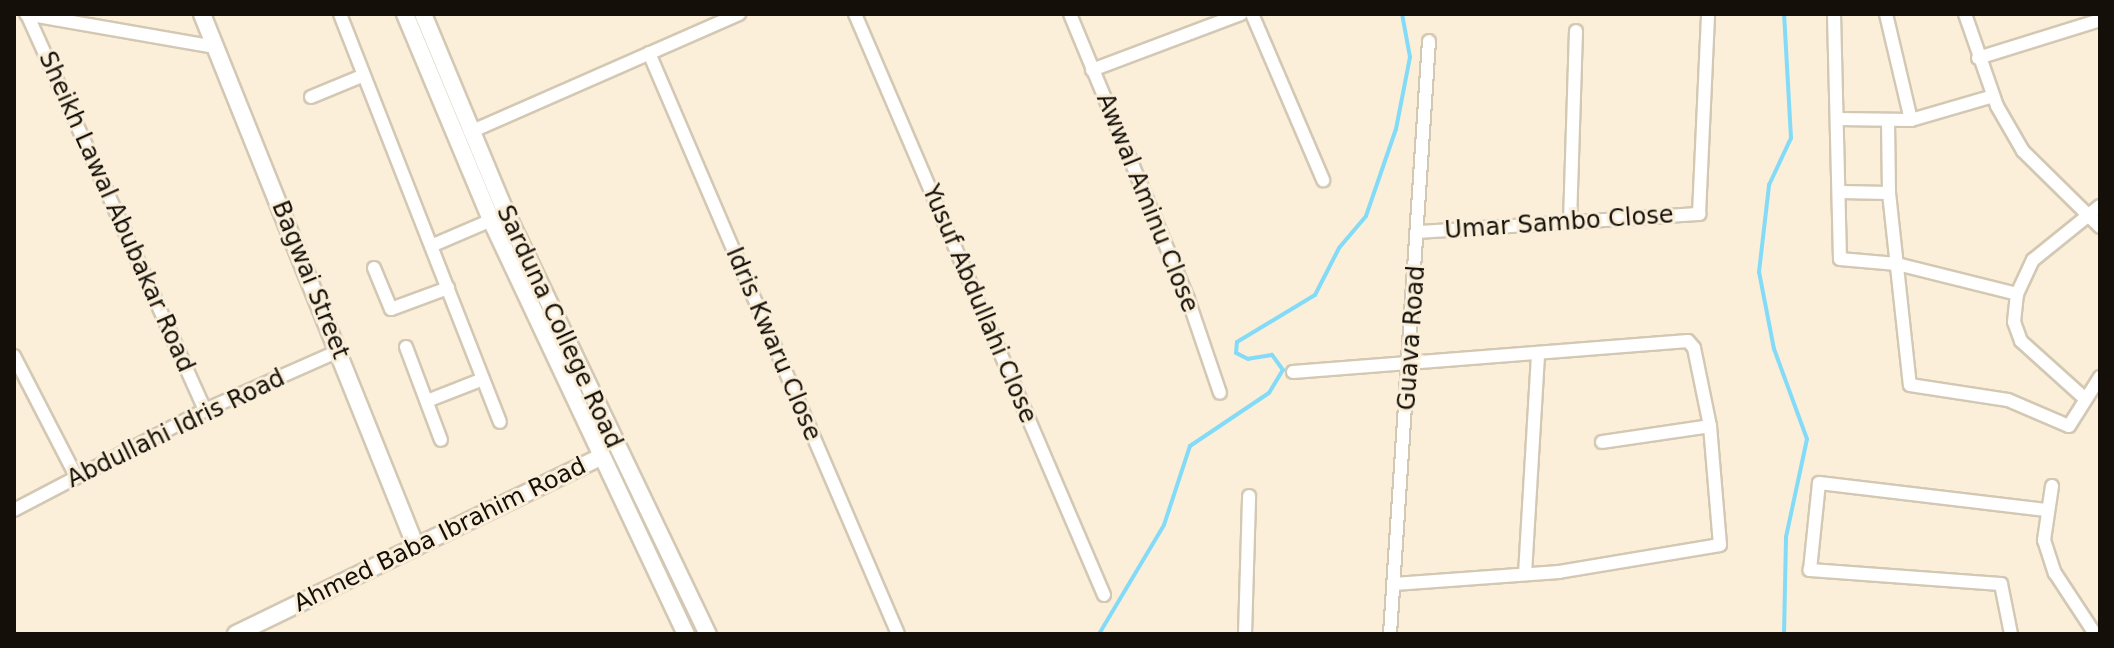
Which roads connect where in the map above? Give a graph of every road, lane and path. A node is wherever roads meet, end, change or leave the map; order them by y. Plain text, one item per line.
1 (27, 14) edge
2 (202, 14) edge
3 (340, 14) edge
4 (405, 14) edge
5 (423, 14) edge
6 (739, 14) edge
7 (855, 14) edge
8 (1070, 14) edge
9 (1241, 14) edge
10 (1252, 14) edge
11 (1708, 14) edge
12 (1834, 14) edge
13 (1886, 14) edge
14 (1965, 14) edge
15 (2100, 20) edge
16 (1576, 31) dead end
17 (1429, 41) dead end
18 (215, 47) junction
19 (649, 53) junction
20 (1978, 58) junction
21 (1092, 70) junction
22 (364, 75) junction
23 (1993, 96) junction
24 (311, 97) dead end
25 (1838, 119) junction
26 (1911, 120) junction
27 (1888, 121) junction
28 (470, 132) junction
29 (1323, 180) dead end
30 (1841, 192) junction
31 (1889, 193) junction
32 (2100, 206) edge
33 (499, 216) junction
34 (2088, 218) junction
35 (1570, 222) junction
36 (2100, 227) edge
37 (1419, 232) junction
38 (431, 246) junction
39 (1897, 264) junction
40 (374, 268) dead end
41 (448, 288) junction
42 (2017, 294) junction
43 (406, 347) dead end
44 (339, 351) junction
45 (1538, 353) junction
46 (14, 356) edge
47 (1411, 363) junction
48 (1293, 372) dead end
49 (2100, 377) edge
50 (483, 379) junction
51 (1220, 393) dead end
52 (2082, 396) junction
53 (427, 401) junction
54 (205, 410) junction
55 (500, 422) dead end
56 (1710, 426) junction
57 (441, 440) dead end
58 (1602, 442) dead end
59 (600, 457) junction
60 (76, 476) junction
61 (2052, 486) dead end
62 (1249, 496) dead end
63 (14, 510) edge
64 (2046, 510) junction
65 (416, 547) junction
66 (1525, 574) junction
67 (1394, 584) junction
68 (1104, 595) dead end
69 (236, 634) edge
70 (686, 634) edge
71 (708, 634) edge
72 (898, 634) edge
73 (1245, 634) edge
74 (1390, 634) edge
75 (2011, 634) edge
76 (2095, 634) edge

1 - 18 street
1 - 54 street, Sheikh Lawal Abubakar Road
2 - 18 street, Bagwai Street
3 - 22 street
4 - 33 street, Sarduna College Road
5 - 28 street, Sarduna College Road
6 - 19 street
7 - 68 street, Yusuf Abdullahi Close
8 - 21 street, Awwal Aminu Close
9 - 21 street
10 - 29 street
11 - 35 street, Umar Sambo Close
12 - 25 street
13 - 26 street
14 - 20 street
15 - 20 street
16 - 35 street
17 - 37 street, Guava Road
18 - 44 street, Bagwai Street
19 - 28 street
19 - 72 street, Idris Kwaru Close
20 - 23 street
21 - 51 street, Awwal Aminu Close
22 - 24 street
22 - 38 street
23 - 26 street
23 - 34 street
25 - 27 street
25 - 30 street
26 - 27 street
27 - 31 street
28 - 33 street, Sarduna College Road
30 - 31 street
30 - 39 street
31 - 39 street
32 - 34 street
33 - 38 street
33 - 59 street, Sarduna College Road
33 - 71 street, Sarduna College Road
34 - 36 street
34 - 42 street
35 - 37 street, Umar Sambo Close
37 - 47 street, Guava Road
38 - 41 street
39 - 42 street
39 - 52 street
40 - 41 street
41 - 50 street
42 - 52 street
43 - 53 street
44 - 54 street, Abdullahi Idris Road
44 - 65 street, Bagwai Street
45 - 47 street
45 - 56 street
45 - 66 street
46 - 60 street
47 - 48 street
47 - 67 street, Guava Road
49 - 52 street
50 - 53 street
50 - 55 street
53 - 57 street
54 - 60 street, Abdullahi Idris Road
56 - 58 street
56 - 66 street
59 - 65 street, Ahmed Baba Ibrahim Road
59 - 70 street, Sarduna College Road
60 - 63 street, Abdullahi Idris Road
61 - 64 street
62 - 73 street
64 - 75 street
64 - 76 street
65 - 69 street, Ahmed Baba Ibrahim Road
66 - 67 street
67 - 74 street, Guava Road

